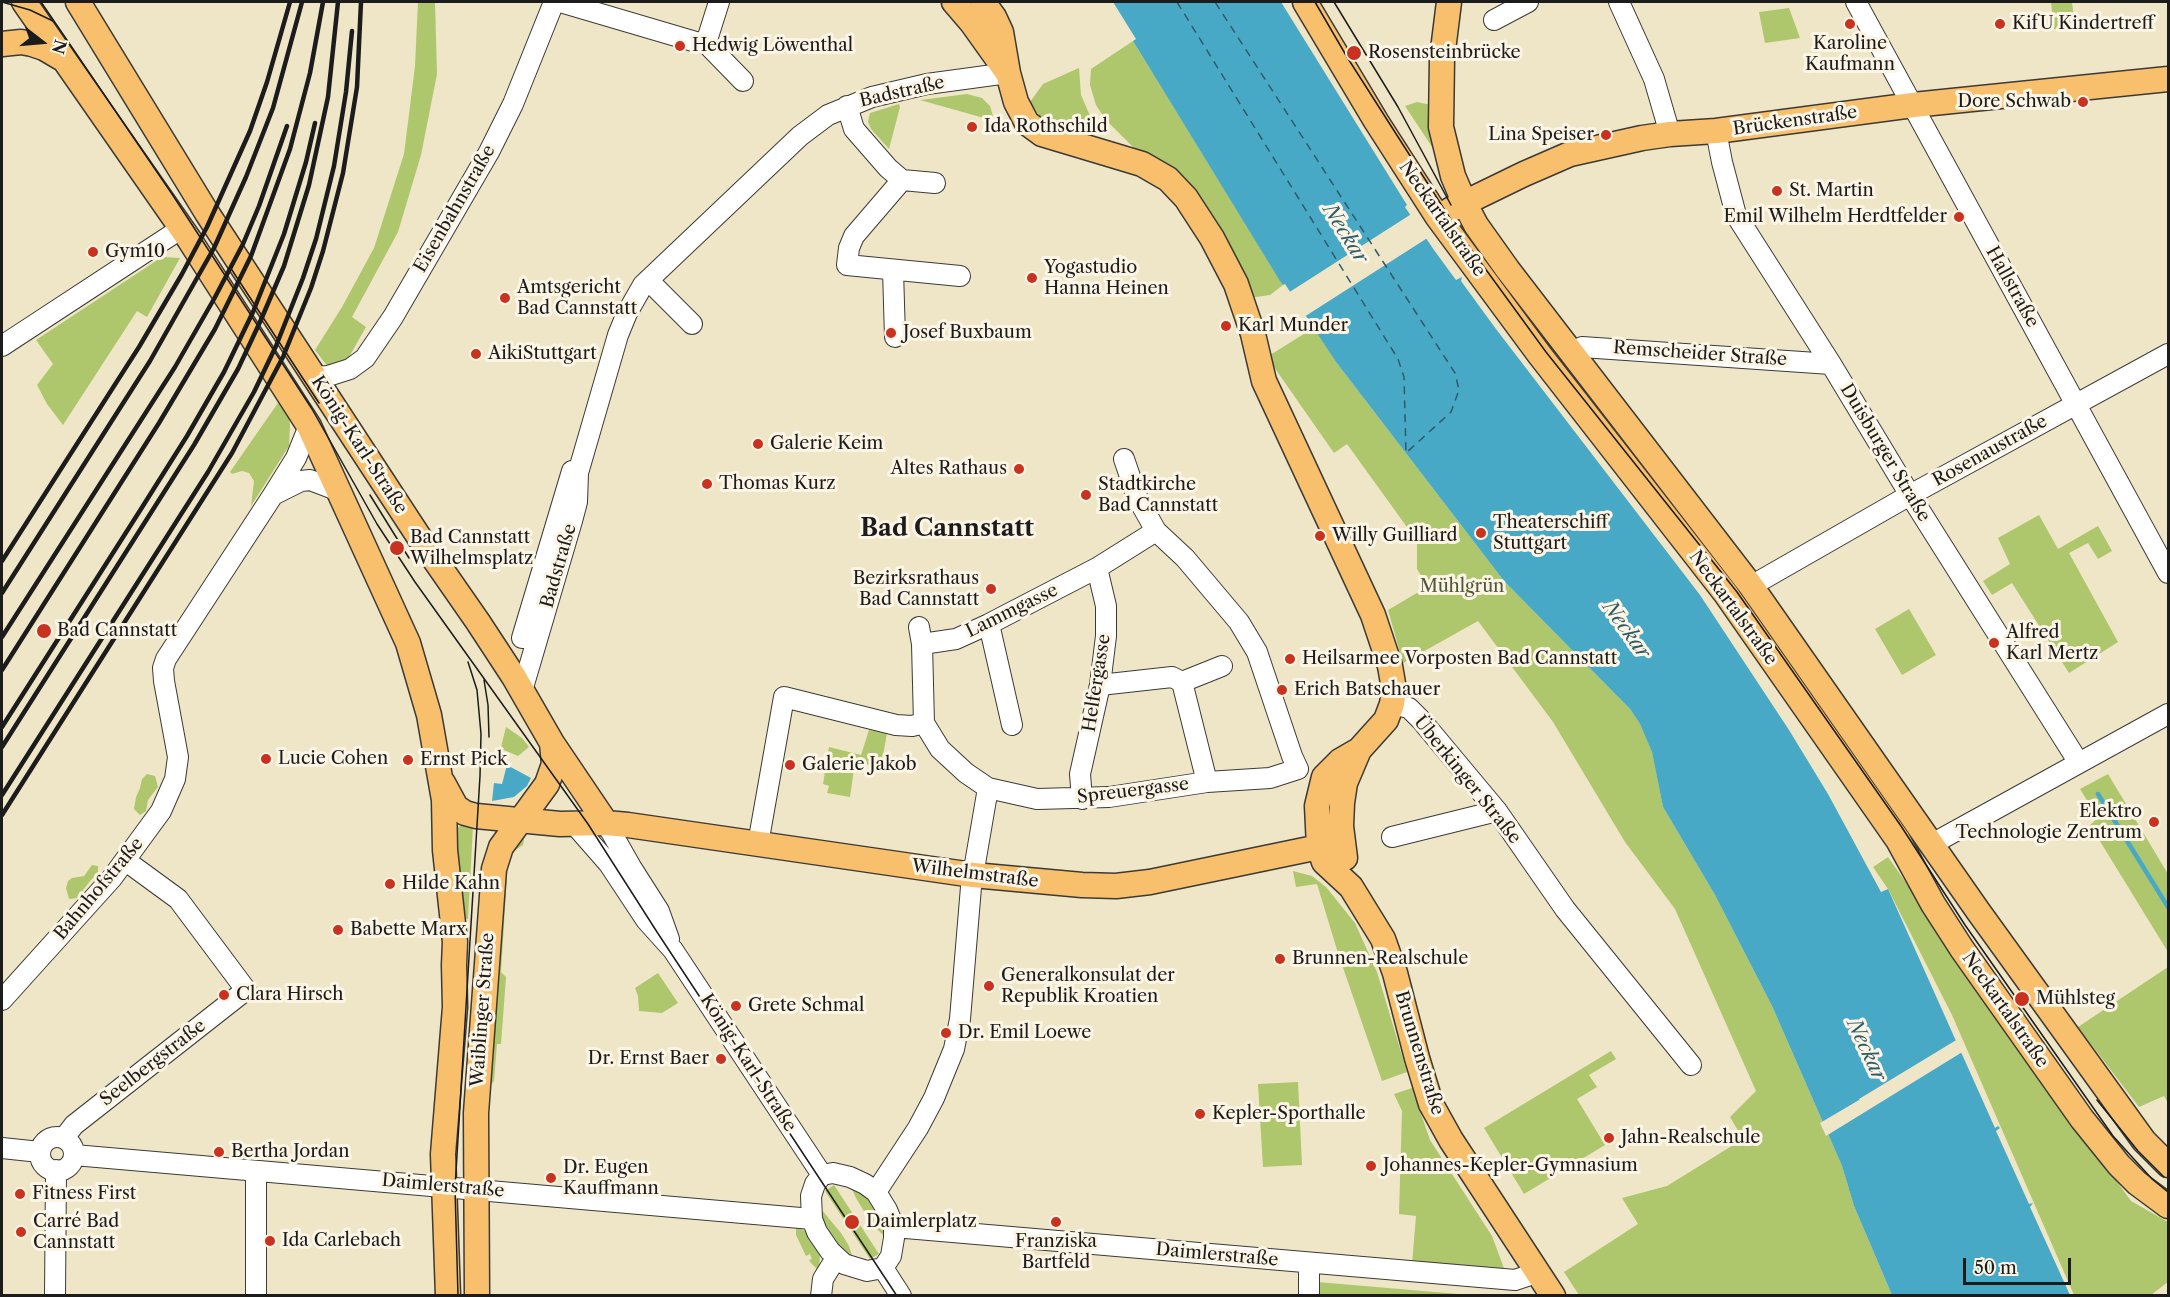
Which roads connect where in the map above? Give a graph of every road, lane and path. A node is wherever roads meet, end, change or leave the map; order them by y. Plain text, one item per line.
1 (78, 2) edge
2 (554, 2) edge
3 (560, 2) edge
4 (719, 2) edge
5 (954, 2) edge
6 (983, 2) edge
7 (1305, 2) edge
8 (1449, 2) edge
9 (1528, 2) edge
10 (1619, 2) edge
11 (1856, 2) edge
12 (30, 7) edge
13 (1494, 20) dead end
14 (706, 43) junction
15 (2, 44) edge
16 (67, 63) junction
17 (1008, 74) junction
18 (2169, 79) edge
19 (743, 81) dead end
20 (1913, 105) junction
21 (847, 106) junction
22 (1716, 131) junction
23 (1670, 134) junction
24 (902, 180) junction
25 (934, 183) dead end
26 (1449, 210) junction
27 (182, 228) junction
28 (893, 270) junction
29 (960, 276) dead end
30 (648, 280) junction
31 (692, 324) dead end
32 (895, 337) dead end
33 (2, 346) edge
34 (1572, 354) junction
35 (2169, 354) edge
36 (1831, 364) junction
37 (315, 377) junction
38 (2076, 405) junction
39 (309, 426) junction
40 (588, 439) junction
41 (1124, 459) dead end
42 (339, 491) junction
43 (273, 495) junction
44 (1910, 495) junction
45 (1156, 531) junction
46 (1097, 567) junction
47 (2169, 573) edge
48 (1751, 586) junction
49 (989, 624) junction
50 (522, 638) dead end
51 (1222, 666) dead end
52 (1182, 682) junction
53 (1100, 686) junction
54 (522, 691) junction
55 (1392, 704) junction
56 (2169, 714) edge
57 (924, 723) junction
58 (1012, 725) dead end
59 (552, 743) junction
60 (2079, 763) junction
61 (1298, 769) junction
62 (439, 776) junction
63 (1335, 780) junction
64 (1207, 782) junction
65 (988, 788) junction
66 (1082, 799) junction
67 (1497, 811) junction
68 (520, 819) junction
69 (606, 823) junction
70 (574, 825) junction
71 (1392, 837) dead end
72 (1342, 842) junction
73 (758, 844) junction
74 (1932, 844) junction
75 (1319, 847) junction
76 (126, 861) junction
77 (973, 875) junction
78 (1352, 887) junction
79 (673, 950) junction
80 (2, 1000) edge
81 (1691, 1065) dead end
82 (69, 1147) junction
83 (2, 1148) edge
84 (40, 1152) junction
85 (2169, 1165) edge
86 (56, 1170) junction
87 (256, 1171) junction
88 (822, 1175) junction
89 (444, 1187) junction
90 (476, 1190) junction
91 (876, 1192) junction
92 (2169, 1206) edge
93 (812, 1219) junction
94 (894, 1227) junction
95 (836, 1258) junction
96 (1309, 1263) junction
97 (883, 1268) junction
98 (1539, 1272) junction
99 (55, 1296) edge
100 (256, 1296) edge
101 (448, 1296) edge
102 (477, 1296) edge
103 (821, 1296) edge
104 (901, 1296) edge
105 (1309, 1296) edge
106 (1553, 1296) edge

1 - 37 main road, König-Karl-Straße
2 - 37 street, Eisenbahnstraße
3 - 14 street
4 - 14 street
5 - 17 main road
6 - 17 main road
7 - 26 main road, Neckartalstraße
8 - 26 main road
9 - 13 street
10 - 23 street
11 - 20 street, Hallstraße
12 - 16 main road, König-Karl-Straße
14 - 19 street
15 - 16 main road
16 - 27 main road, König-Karl-Straße
17 - 21 street, Badstraße
17 - 55 main road
18 - 20 main road, Brückenstraße
20 - 22 main road, Brückenstraße
20 - 38 street, Hallstraße
21 - 24 street
21 - 30 street, Badstraße
22 - 23 main road, Brückenstraße
22 - 36 street, Duisburger Straße
23 - 26 main road, Brückenstraße
24 - 25 street
24 - 28 street
26 - 34 main road, Neckartalstraße
26 - 92 main road, Neckartalstraße
27 - 33 street
27 - 39 main road, König-Karl-Straße
28 - 29 street
28 - 32 street
30 - 31 street
30 - 40 street, Badstraße
34 - 36 street, Remscheider Straße
34 - 48 main road, Neckartalstraße
35 - 38 street, Rosenaustraße
36 - 44 street, Duisburger Straße
37 - 54 main road, König-Karl-Straße
38 - 44 street, Rosenaustraße
38 - 47 street, Hallstraße
39 - 42 main road, König-Karl-Straße
39 - 43 street
40 - 50 street, Badstraße
40 - 54 street, Badstraße
41 - 45 street
42 - 43 street
42 - 62 main road, König-Karl-Straße
43 - 76 street, Bahnhofstraße
44 - 48 street, Rosenaustraße
44 - 60 street, Duisburger Straße
45 - 46 street, Lammgasse
45 - 61 street
46 - 49 street, Lammgasse
46 - 53 street, Helfergasse
48 - 74 main road, Neckartalstraße
49 - 57 street, Lammgasse
49 - 58 street
51 - 52 street
52 - 53 street
52 - 64 street
53 - 66 street, Helfergasse
54 - 59 main road, König-Karl-Straße
55 - 63 main road, Brunnenstraße
55 - 67 street, Überkinger Straße
56 - 60 street
57 - 65 street, Spreuergasse
57 - 73 street
59 - 68 main road, Waiblinger Straße
59 - 69 main road, König-Karl-Straße
60 - 74 street
61 - 63 street
61 - 64 street, Spreuergasse
62 - 68 main road, Wilhelmstraße
62 - 89 main road, Waiblinger Straße
63 - 72 main road, Brunnenstraße
63 - 75 main road, Brunnenstraße
64 - 66 street, Spreuergasse
65 - 66 street, Spreuergasse
65 - 77 street
67 - 71 street
67 - 81 street, Überkinger Straße
68 - 70 main road, Wilhelmstraße
68 - 90 main road, Waiblinger Straße
69 - 70 main road, Wilhelmstraße
69 - 73 main road, Wilhelmstraße
69 - 79 street, König-Karl-Straße
70 - 79 street, König-Karl-Straße
72 - 75 main road, Wilhelmstraße
72 - 78 main road, Brunnenstraße
73 - 77 main road, Wilhelmstraße
74 - 85 main road, Neckartalstraße
75 - 77 main road, Wilhelmstraße
75 - 78 main road, Brunnenstraße
76 - 80 street, Bahnhofstraße
76 - 82 street, Seelbergstraße
77 - 91 street
78 - 98 main road, Brunnenstraße
79 - 88 street, König-Karl-Straße
82 - 84 street
82 - 86 street
82 - 87 street, Daimlerstraße
83 - 84 street
84 - 86 street
86 - 99 street
87 - 89 street, Daimlerstraße
87 - 100 street
88 - 91 street
88 - 93 street
89 - 90 street, Daimlerstraße
89 - 101 main road, Waiblinger Straße
90 - 93 street, Daimlerstraße
90 - 102 main road, Waiblinger Straße
91 - 94 street
93 - 95 street
94 - 96 street, Daimlerstraße
94 - 97 street
95 - 97 street
95 - 103 street
96 - 98 street, Daimlerstraße
96 - 105 street
97 - 104 street
98 - 106 main road, Brunnenstraße

